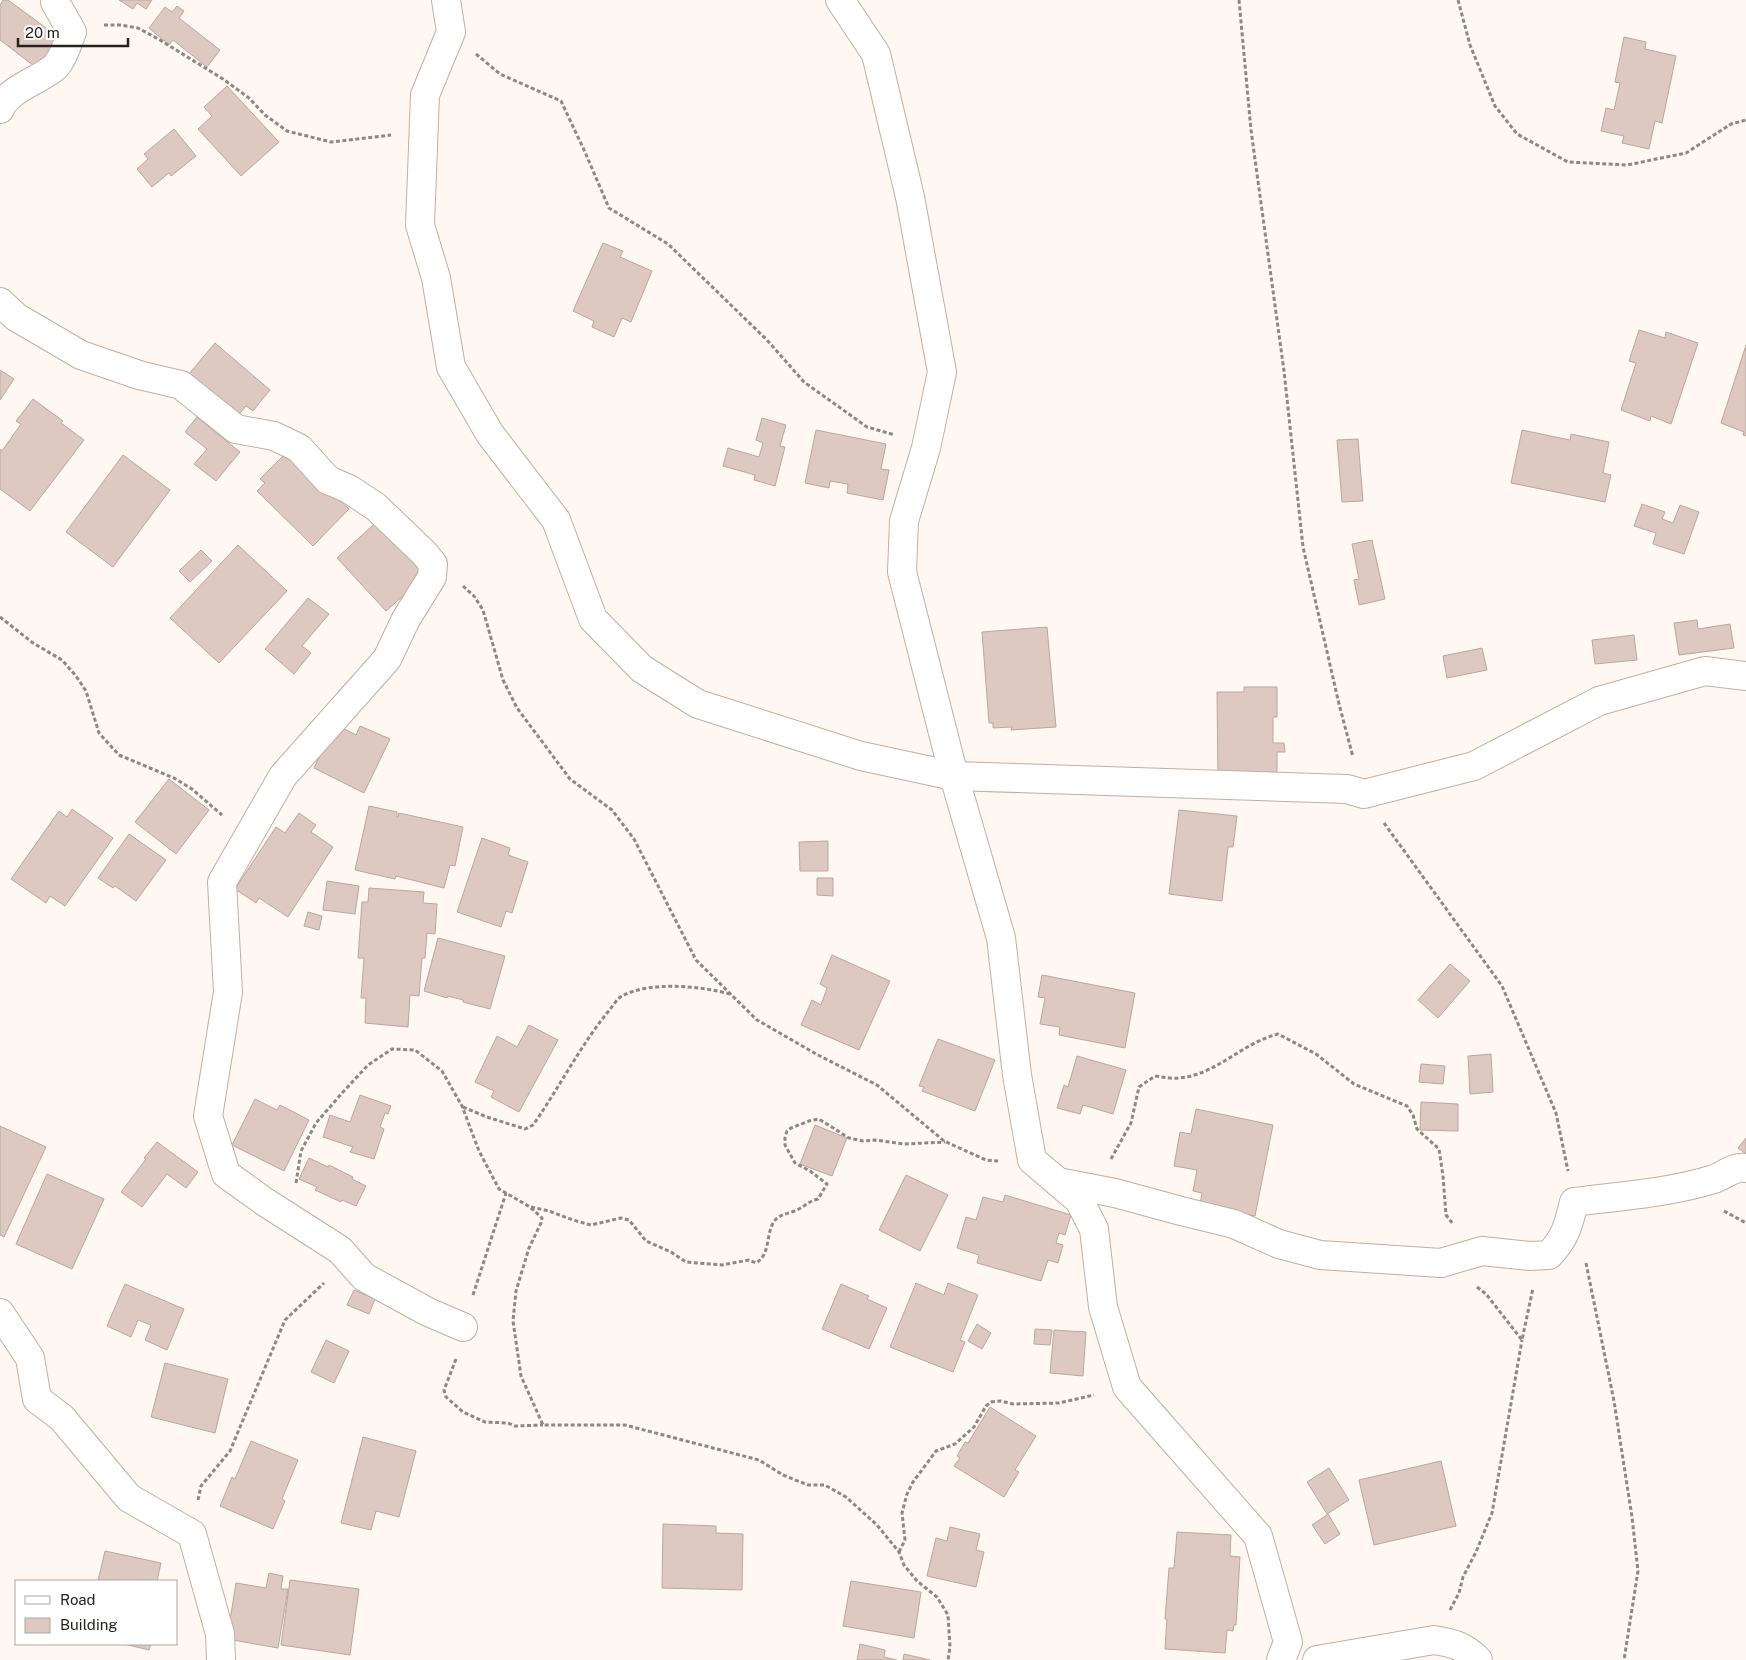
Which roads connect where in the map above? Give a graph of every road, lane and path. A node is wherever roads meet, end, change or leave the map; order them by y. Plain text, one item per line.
1 (56, 0) edge
2 (446, 0) edge
3 (840, 0) edge
4 (1240, 0) edge
5 (1458, 0) edge
6 (72, 32) junction
7 (451, 32) junction
8 (0, 110) edge
9 (1746, 120) edge
10 (424, 131) junction
11 (0, 302) edge
12 (926, 448) junction
13 (433, 564) junction
14 (0, 617) edge
15 (1746, 676) edge
16 (954, 776) junction
17 (1364, 794) junction
18 (247, 839) junction
19 (731, 995) junction
20 (462, 1106) junction
21 (945, 1142) junction
22 (1746, 1168) edge
23 (1049, 1175) junction
24 (1100, 1190) junction
25 (506, 1193) junction
26 (1574, 1202) junction
27 (530, 1207) junction
28 (296, 1222) junction
29 (1549, 1255) junction
30 (1457, 1258) junction
31 (1585, 1259) dead end
32 (364, 1277) junction
33 (0, 1313) edge
34 (463, 1327) junction
35 (1522, 1340) junction
36 (1127, 1387) junction
37 (542, 1425) junction
38 (192, 1534) junction
39 (899, 1552) junction
40 (1434, 1640) junction
41 (221, 1660) edge
42 (948, 1660) edge
43 (1281, 1660) edge
44 (1317, 1660) edge
45 (1478, 1660) edge
46 (1624, 1660) edge

1 - 6 street
2 - 7 street
3 - 12 street
4 - 17 path
5 - 9 path
6 - 8 street
6 - 10 path
7 - 10 street
7 - 12 path
10 - 16 street
11 - 13 street
12 - 16 street
13 - 18 street
13 - 19 path
14 - 18 path
15 - 17 street
16 - 17 street
16 - 23 street
17 - 26 path
18 - 28 street
19 - 20 path
19 - 21 path
20 - 25 path
20 - 28 path
21 - 23 path
21 - 27 path
22 - 26 street
23 - 24 street
23 - 36 street
24 - 30 street
24 - 30 path
25 - 27 path
25 - 34 path
26 - 29 street
27 - 37 path
28 - 32 street
29 - 30 street
29 - 35 path
30 - 35 path
31 - 46 path
32 - 34 street
32 - 38 path
33 - 38 street
34 - 37 path
35 - 40 path
36 - 39 path
36 - 43 street
37 - 39 path
38 - 41 street
39 - 42 path
40 - 44 street
40 - 45 street

